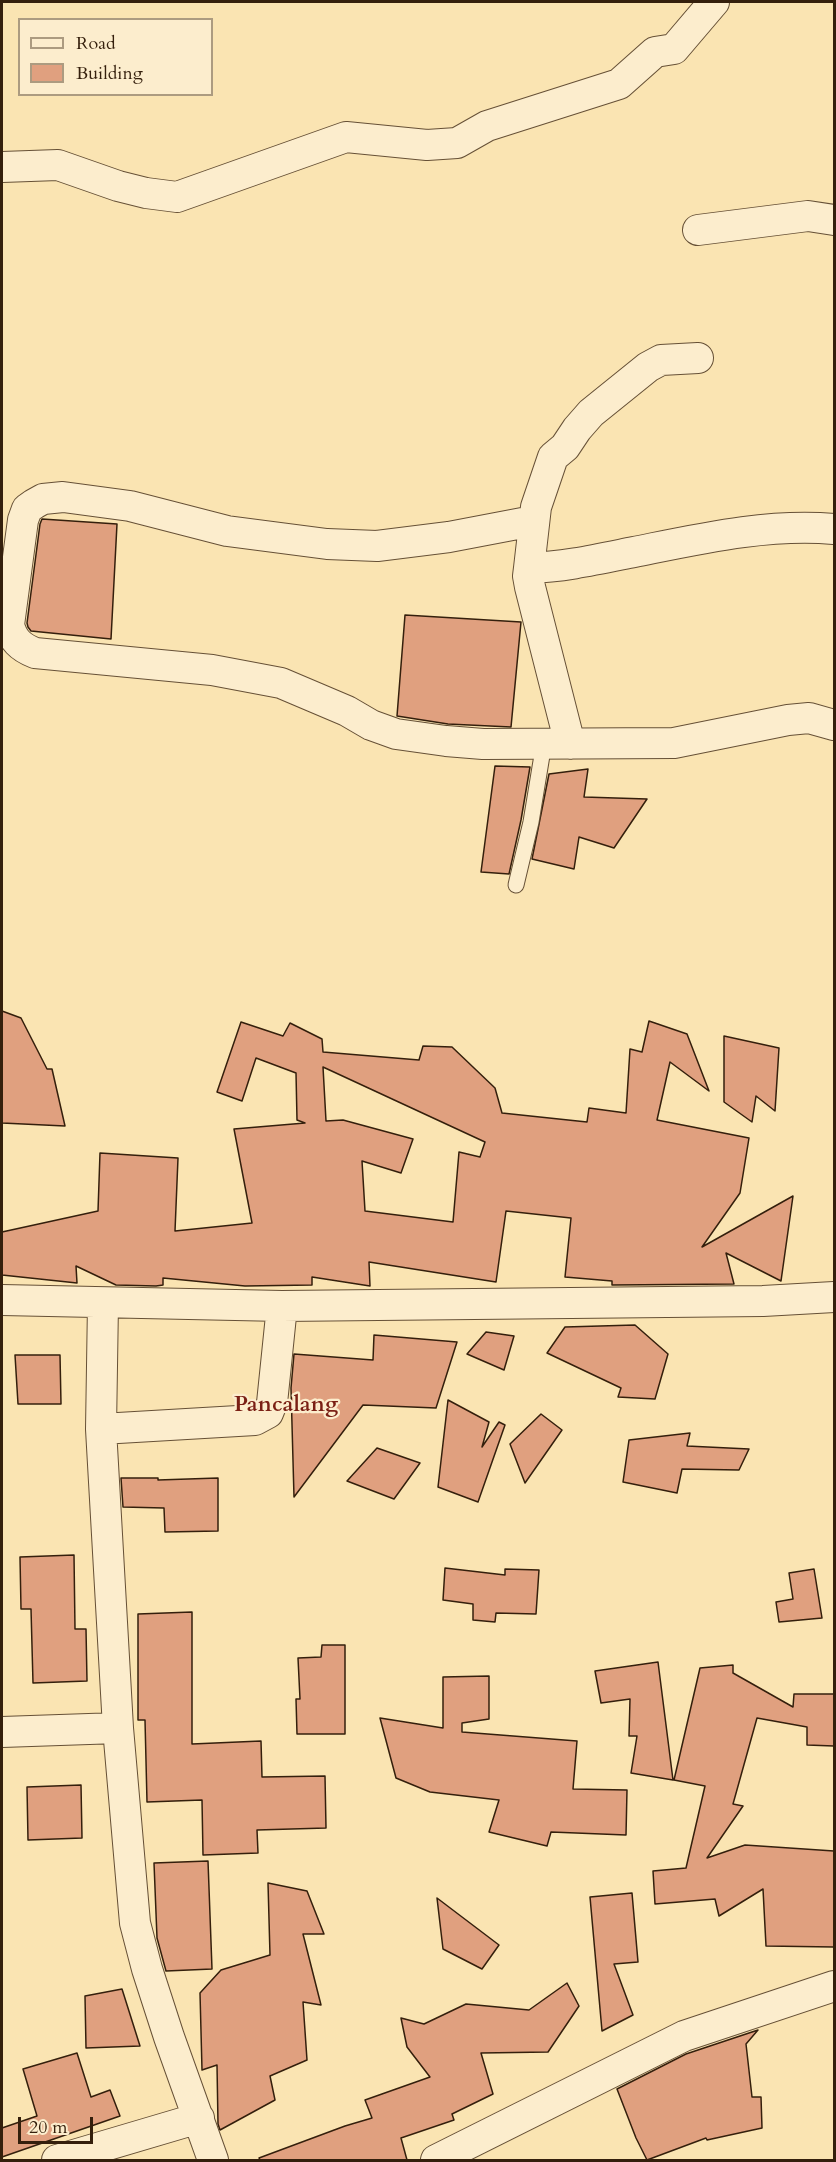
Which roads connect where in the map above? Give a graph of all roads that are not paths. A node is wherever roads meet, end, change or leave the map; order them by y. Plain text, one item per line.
1 (714, 2) edge
2 (2, 167) edge
3 (834, 220) edge
4 (698, 230) dead end
5 (698, 358) dead end
6 (533, 521) junction
7 (834, 529) edge
8 (529, 568) junction
9 (834, 725) edge
10 (557, 744) junction
11 (516, 885) dead end
12 (834, 1297) edge
13 (2, 1300) edge
14 (103, 1303) junction
15 (282, 1306) junction
16 (101, 1429) junction
17 (118, 1728) junction
18 (2, 1732) edge
19 (834, 1986) edge
20 (199, 2118) junction
21 (57, 2160) edge
22 (213, 2160) edge
23 (436, 2160) edge

1 - 2 street
3 - 4 street
5 - 6 street
6 - 8 street
6 - 10 street
7 - 8 street
8 - 10 street
9 - 10 street
10 - 11 lane
12 - 15 street
13 - 14 street
14 - 15 street
14 - 16 street
15 - 16 street
16 - 17 street
17 - 18 street
17 - 20 street
19 - 23 street
20 - 21 street
20 - 22 street

